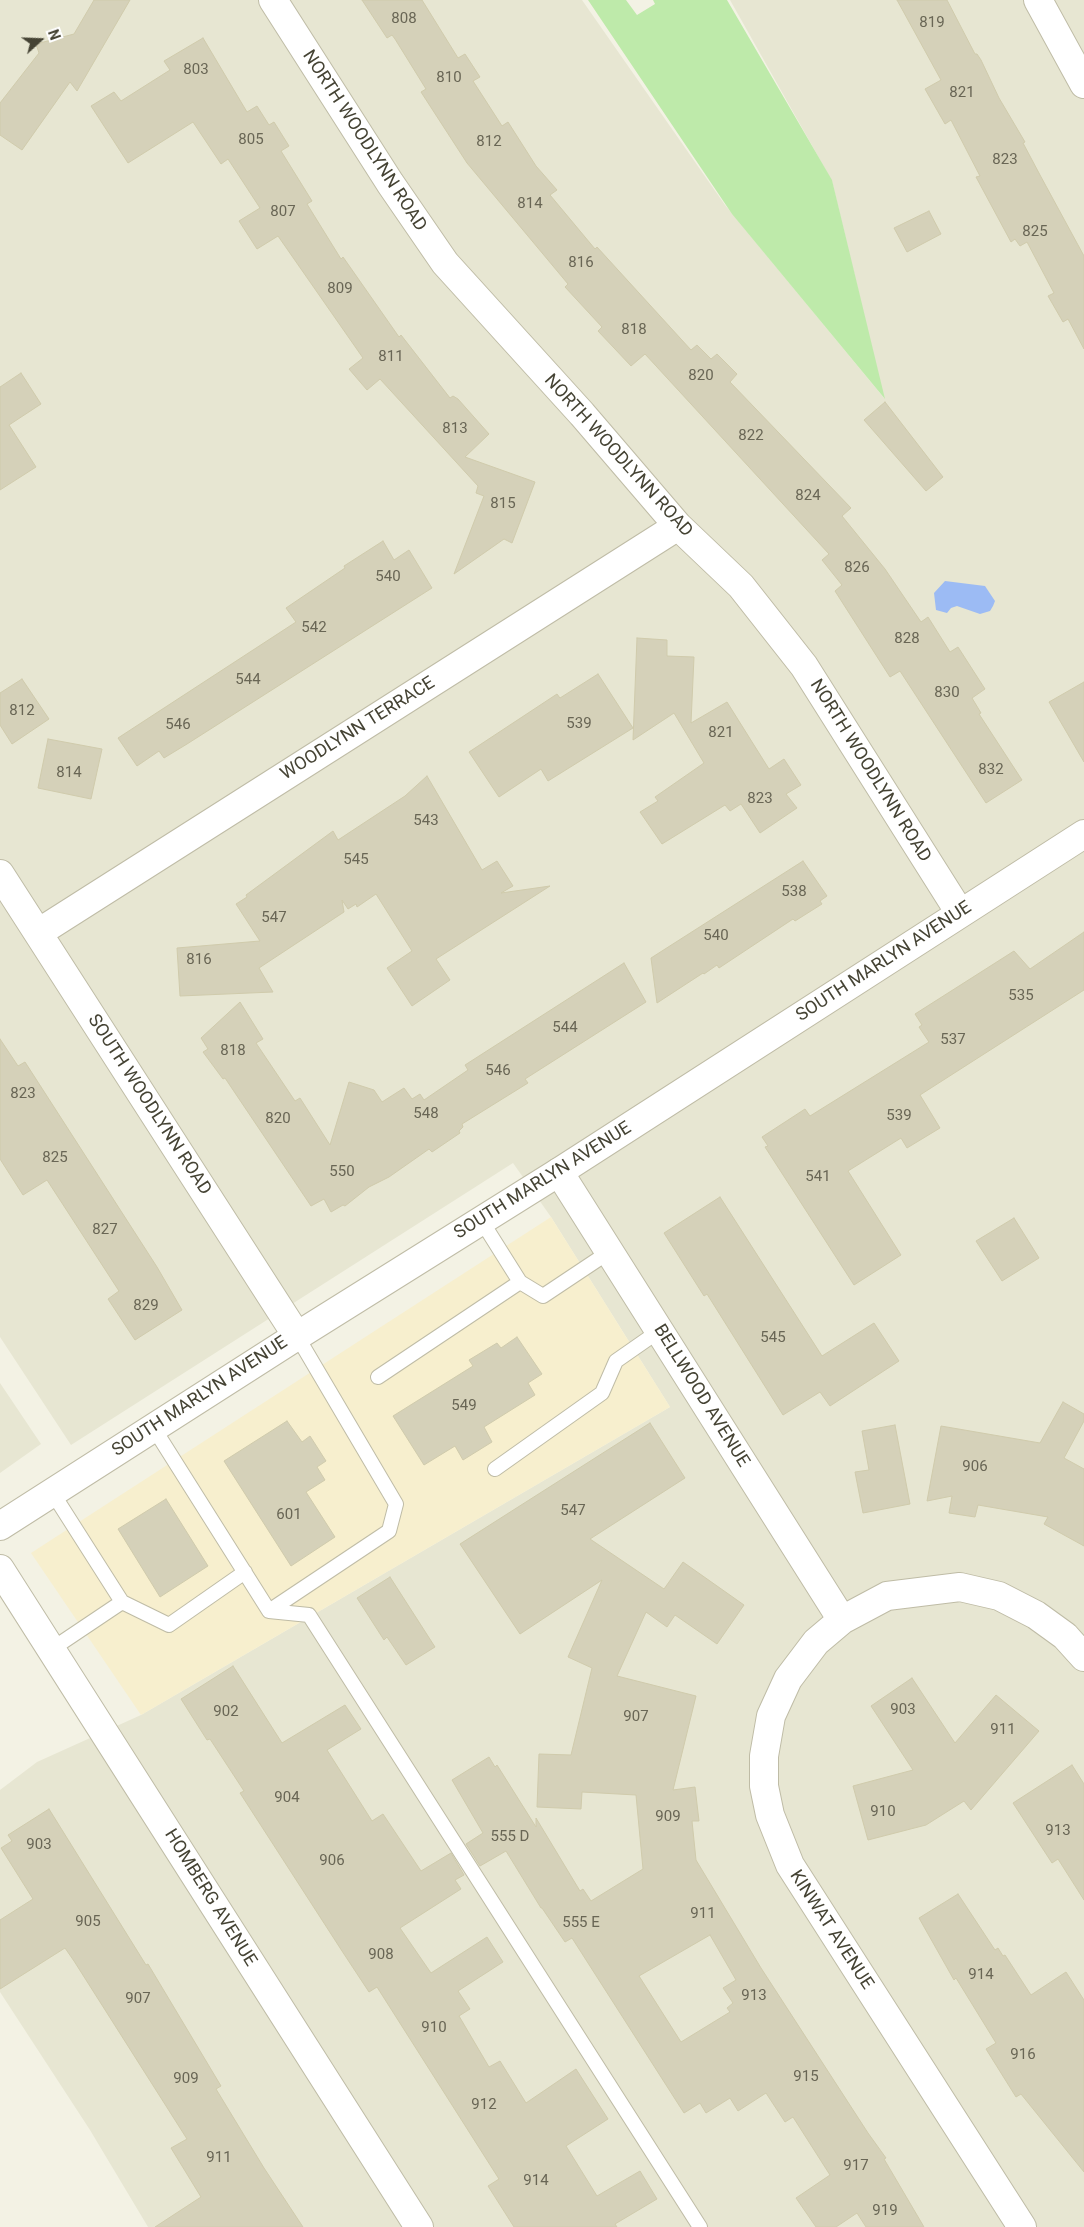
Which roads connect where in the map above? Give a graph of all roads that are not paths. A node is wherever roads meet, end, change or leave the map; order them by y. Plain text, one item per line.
1 (273, 0) edge
2 (1038, 0) edge
3 (1084, 84) edge
4 (678, 526) junction
5 (1084, 834) edge
6 (0, 874) edge
7 (960, 913) junction
8 (38, 933) junction
9 (559, 1172) junction
10 (481, 1220) junction
11 (609, 1252) junction
12 (520, 1282) junction
13 (659, 1331) junction
14 (297, 1336) junction
15 (378, 1377) dead end
16 (153, 1428) junction
17 (495, 1470) dead end
18 (52, 1492) junction
19 (0, 1526) edge
20 (0, 1569) edge
21 (245, 1572) junction
22 (122, 1602) junction
23 (269, 1610) junction
24 (842, 1620) junction
25 (52, 1649) junction
26 (1084, 1657) edge
27 (419, 2227) edge
28 (700, 2227) edge
29 (1022, 2227) edge

1 - 4 street, NORTH WOODLYNN ROAD
2 - 3 street
4 - 7 street, NORTH WOODLYNN ROAD
4 - 8 street, WOODLYNN TERRACE
5 - 7 street, SOUTH MARLYN AVENUE
6 - 8 street, SOUTH WOODLYNN ROAD
7 - 9 street, SOUTH MARLYN AVENUE
8 - 14 street, SOUTH WOODLYNN ROAD
9 - 10 street, SOUTH MARLYN AVENUE
9 - 11 street, BELLWOOD AVENUE
10 - 12 lane
10 - 14 street, SOUTH MARLYN AVENUE
11 - 12 lane
11 - 13 street, BELLWOOD AVENUE
12 - 15 lane
13 - 17 lane
13 - 24 street, BELLWOOD AVENUE
14 - 16 street, SOUTH MARLYN AVENUE
14 - 23 lane
16 - 18 street, SOUTH MARLYN AVENUE
16 - 21 lane
18 - 19 street, SOUTH MARLYN AVENUE
18 - 22 lane
20 - 25 street, HOMBERG AVENUE
21 - 22 lane
21 - 23 lane
22 - 25 lane
23 - 28 lane
24 - 26 street, KINWAT AVENUE
24 - 29 street, KINWAT AVENUE
25 - 27 street, HOMBERG AVENUE

